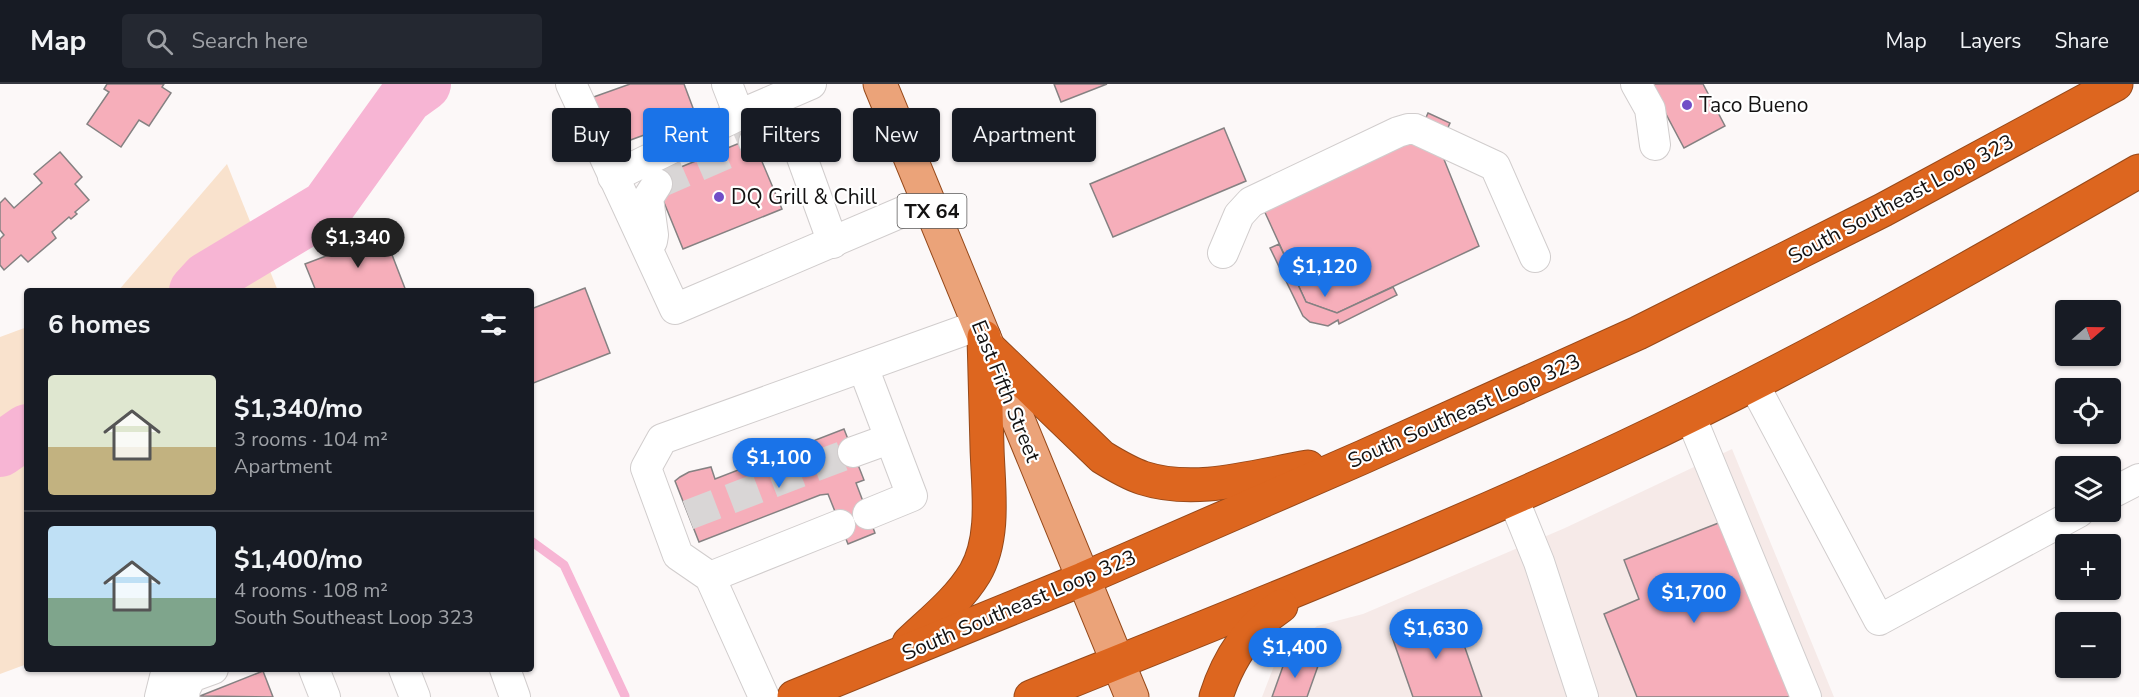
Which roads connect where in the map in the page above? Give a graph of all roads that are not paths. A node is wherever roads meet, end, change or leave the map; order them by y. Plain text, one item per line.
1 (572, 84) edge
2 (727, 84) edge
3 (811, 84) edge
4 (879, 84) edge
5 (1636, 84) edge
6 (2116, 84) edge
7 (739, 115) junction
8 (1655, 146) dead end
9 (804, 162) edge
10 (2139, 171) edge
11 (614, 177) junction
12 (657, 184) dead end
13 (928, 201) junction
14 (833, 243) junction
15 (649, 254) junction
16 (1223, 254) dead end
17 (1535, 257) dead end
18 (984, 336) junction
19 (863, 367) junction
20 (1753, 383) junction
21 (1690, 415) junction
22 (889, 439) junction
23 (853, 452) tunnel mouth
24 (1363, 457) junction
25 (2139, 479) edge
26 (2121, 488) edge
27 (1513, 498) junction
28 (2060, 522) edge
29 (710, 577) junction
30 (1083, 579) junction
31 (1322, 579) junction
32 (891, 659) junction
33 (1118, 662) junction
34 (169, 672) edge
35 (205, 672) edge
36 (315, 672) edge
37 (405, 672) edge
38 (506, 672) edge
39 (160, 697) edge
40 (184, 697) edge
41 (325, 697) edge
42 (415, 697) edge
43 (515, 697) edge
44 (764, 697) edge
45 (794, 697) edge
46 (1031, 697) edge
47 (1132, 697) edge
48 (1216, 697) edge
49 (1582, 697) edge
50 (1806, 697) edge

1 - 11 lane
2 - 7 lane
3 - 7 lane
4 - 13 main road, East Fifth Street / TX 64
5 - 8 lane
6 - 24 highway, South Southeast Loop 323
7 - 11 lane
9 - 14 lane
10 - 20 highway
11 - 15 lane
12 - 15 lane
13 - 14 lane
13 - 18 main road, East Fifth Street / TX 64
14 - 15 lane
16 - 17 lane
18 - 19 lane
18 - 24 highway
18 - 30 main road, East Fifth Street / TX 64
18 - 32 highway
19 - 22 lane
19 - 29 lane
20 - 21 highway
20 - 28 lane
21 - 27 highway
21 - 50 lane
22 - 23 lane
22 - 29 lane
24 - 30 highway, South Southeast Loop 323
25 - 26 lane
27 - 31 highway
27 - 49 lane
29 - 44 lane
30 - 32 highway, South Southeast Loop 323
30 - 33 main road, East Fifth Street / TX 64
31 - 33 highway
31 - 48 highway
32 - 45 highway, South Southeast Loop 323
33 - 46 highway
33 - 47 main road, East Fifth Street / TX 64
34 - 39 lane
35 - 40 lane
36 - 41 lane
37 - 42 lane
38 - 43 lane

